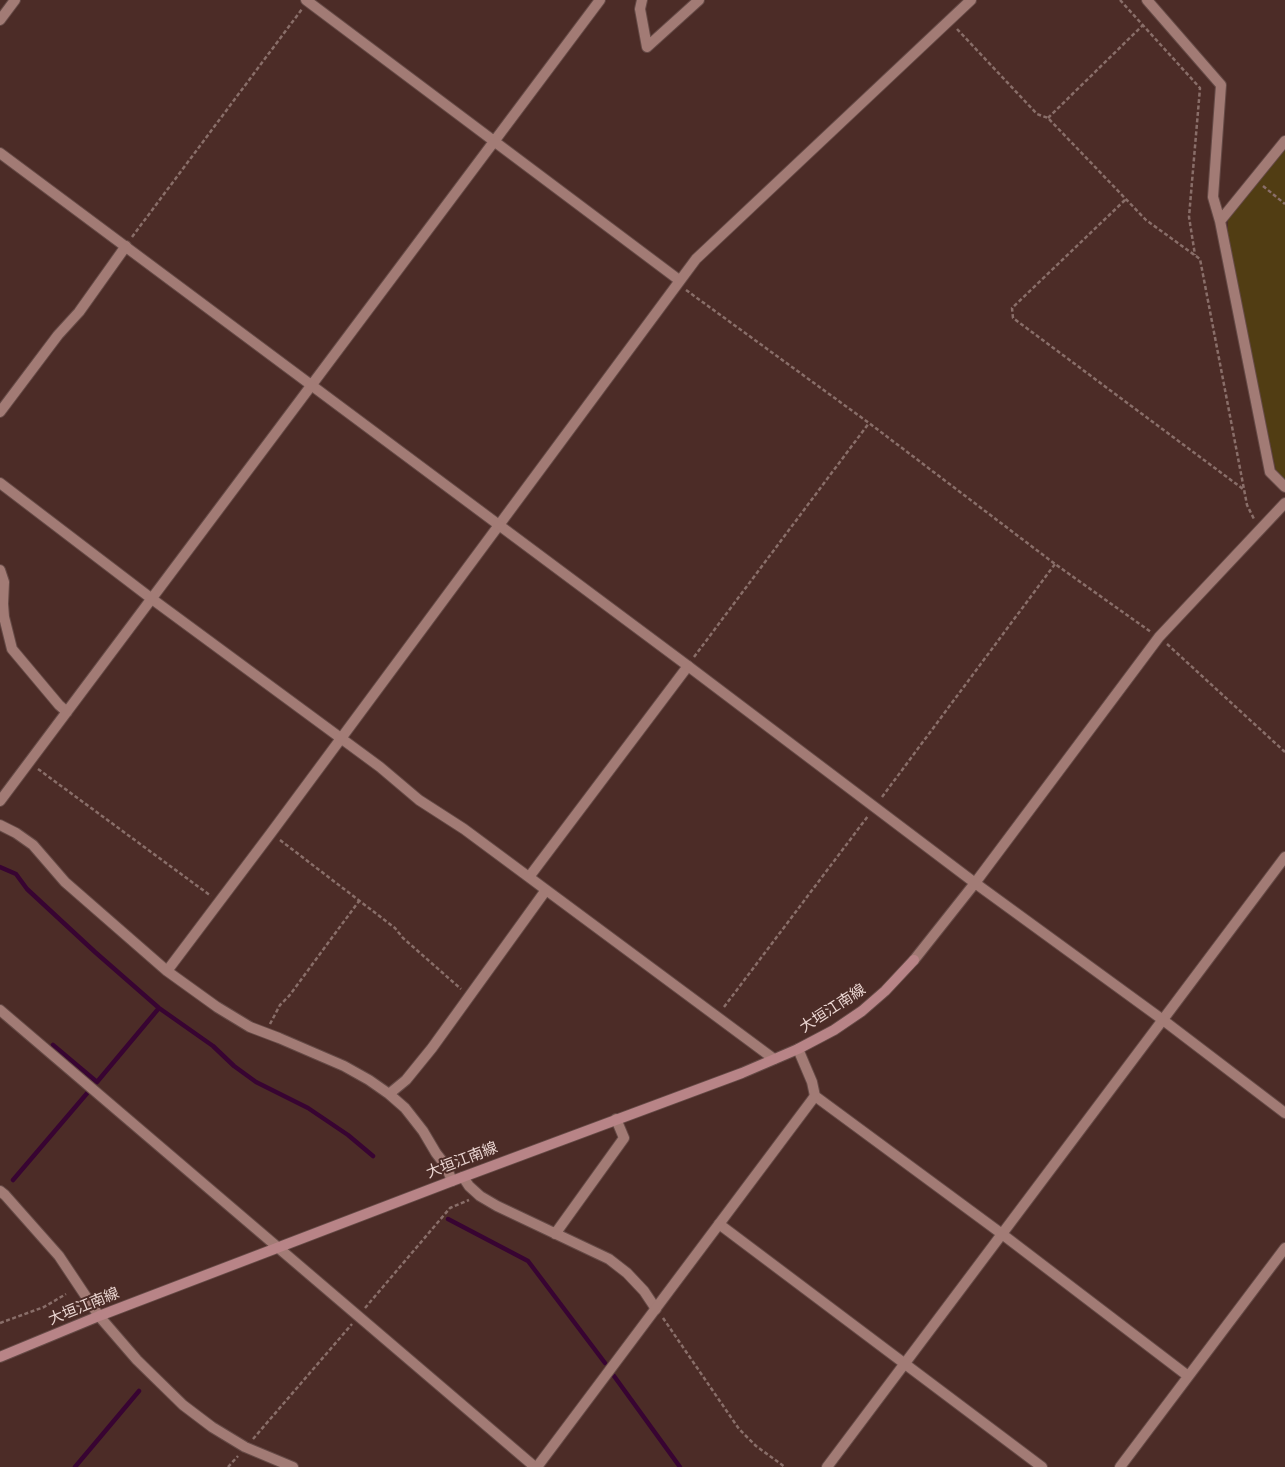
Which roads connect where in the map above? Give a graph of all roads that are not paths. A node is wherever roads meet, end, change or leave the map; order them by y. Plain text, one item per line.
1 (15, 0) edge
2 (600, 0) edge
3 (642, 0) edge
4 (699, 0) edge
5 (971, 0) edge
6 (1147, 0) edge
7 (307, 1) edge
8 (0, 20) edge
9 (1285, 141) edge
10 (495, 142) junction
11 (0, 153) edge
12 (1220, 221) junction
13 (126, 246) junction
14 (678, 281) junction
15 (311, 385) junction
16 (0, 412) edge
17 (0, 484) edge
18 (1285, 487) edge
19 (1285, 503) edge
20 (500, 525) junction
21 (0, 570) edge
22 (152, 599) junction
23 (688, 666) junction
24 (67, 712) junction
25 (341, 738) junction
26 (0, 801) edge
27 (0, 825) edge
28 (1285, 857) edge
29 (529, 877) junction
30 (975, 883) junction
31 (546, 890) junction
32 (914, 960) joint
33 (167, 971) junction
34 (1, 1013) edge
35 (1163, 1020) junction
36 (798, 1049) junction
37 (774, 1059) junction
38 (389, 1094) junction
39 (815, 1096) junction
40 (1285, 1113) edge
41 (616, 1119) junction
42 (463, 1176) junction
43 (452, 1181) junction
44 (0, 1191) edge
45 (719, 1224) junction
46 (555, 1234) junction
47 (1002, 1234) junction
48 (279, 1248) junction
49 (1285, 1248) edge
50 (656, 1309) junction
51 (99, 1316) junction
52 (0, 1357) edge
53 (905, 1363) junction
54 (1188, 1376) junction
55 (293, 1467) edge
56 (536, 1467) edge
57 (827, 1467) edge
58 (1042, 1467) edge
59 (1120, 1467) edge

1 - 8 street
2 - 10 street
3 - 4 street
5 - 14 street
6 - 12 street
7 - 10 street
9 - 12 street
10 - 14 street
10 - 15 street
11 - 13 street
12 - 18 street
13 - 15 street
13 - 16 street
14 - 20 street
15 - 20 street
15 - 22 street
17 - 22 street
19 - 30 street
20 - 23 street
20 - 25 street
21 - 24 street
22 - 24 street
22 - 25 street
23 - 29 street
23 - 30 street
24 - 26 street
25 - 29 street
25 - 33 street
27 - 33 street
28 - 35 street
29 - 31 street
30 - 32 street
30 - 35 street
31 - 37 street
31 - 38 street
32 - 36 main road, 大垣江南線
33 - 38 street
34 - 48 street
35 - 40 street
35 - 47 street
36 - 37 main road, 大垣江南線
36 - 39 street
37 - 41 main road, 大垣江南線
38 - 43 street
39 - 45 street
39 - 47 street
41 - 42 main road, 大垣江南線
41 - 46 street
42 - 43 main road, 大垣江南線
42 - 46 street
43 - 48 main road, 大垣江南線
44 - 51 street
45 - 50 street
45 - 53 street
46 - 50 street
47 - 53 street
47 - 54 street
48 - 51 main road, 大垣江南線
48 - 56 street
49 - 54 street
50 - 56 street
51 - 52 main road, 大垣江南線
51 - 55 street
53 - 57 street
53 - 58 street
54 - 59 street

